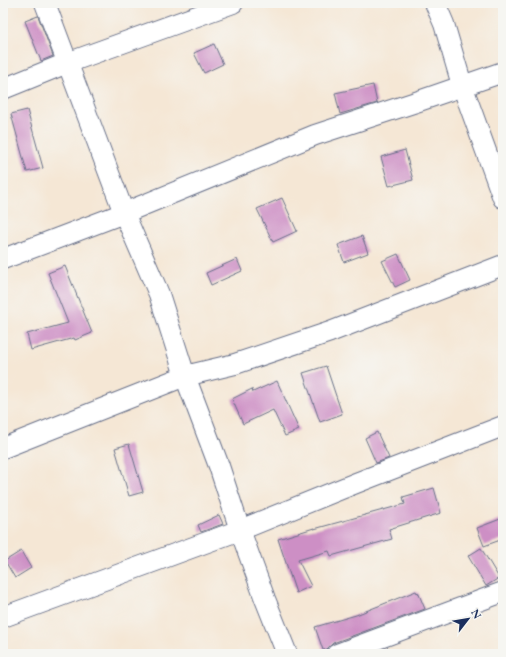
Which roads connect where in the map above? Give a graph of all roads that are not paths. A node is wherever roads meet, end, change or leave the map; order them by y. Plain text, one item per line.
1 (45, 3) edge
2 (233, 3) edge
3 (435, 3) edge
4 (67, 63) junction
5 (503, 72) edge
6 (462, 85) junction
7 (3, 89) edge
8 (503, 198) edge
9 (124, 213) junction
10 (3, 259) edge
11 (503, 265) edge
12 (186, 376) junction
13 (503, 426) edge
14 (3, 448) edge
15 (240, 530) junction
16 (503, 592) edge
17 (3, 617) edge
18 (287, 654) edge
19 (337, 654) edge

1 - 4 street
2 - 4 street
3 - 6 street
4 - 7 street
4 - 9 street
5 - 6 street
6 - 8 street
6 - 9 street
9 - 10 street
9 - 12 street
11 - 12 street
12 - 14 street
12 - 15 street
13 - 15 street
15 - 17 street
15 - 18 street
16 - 19 street

